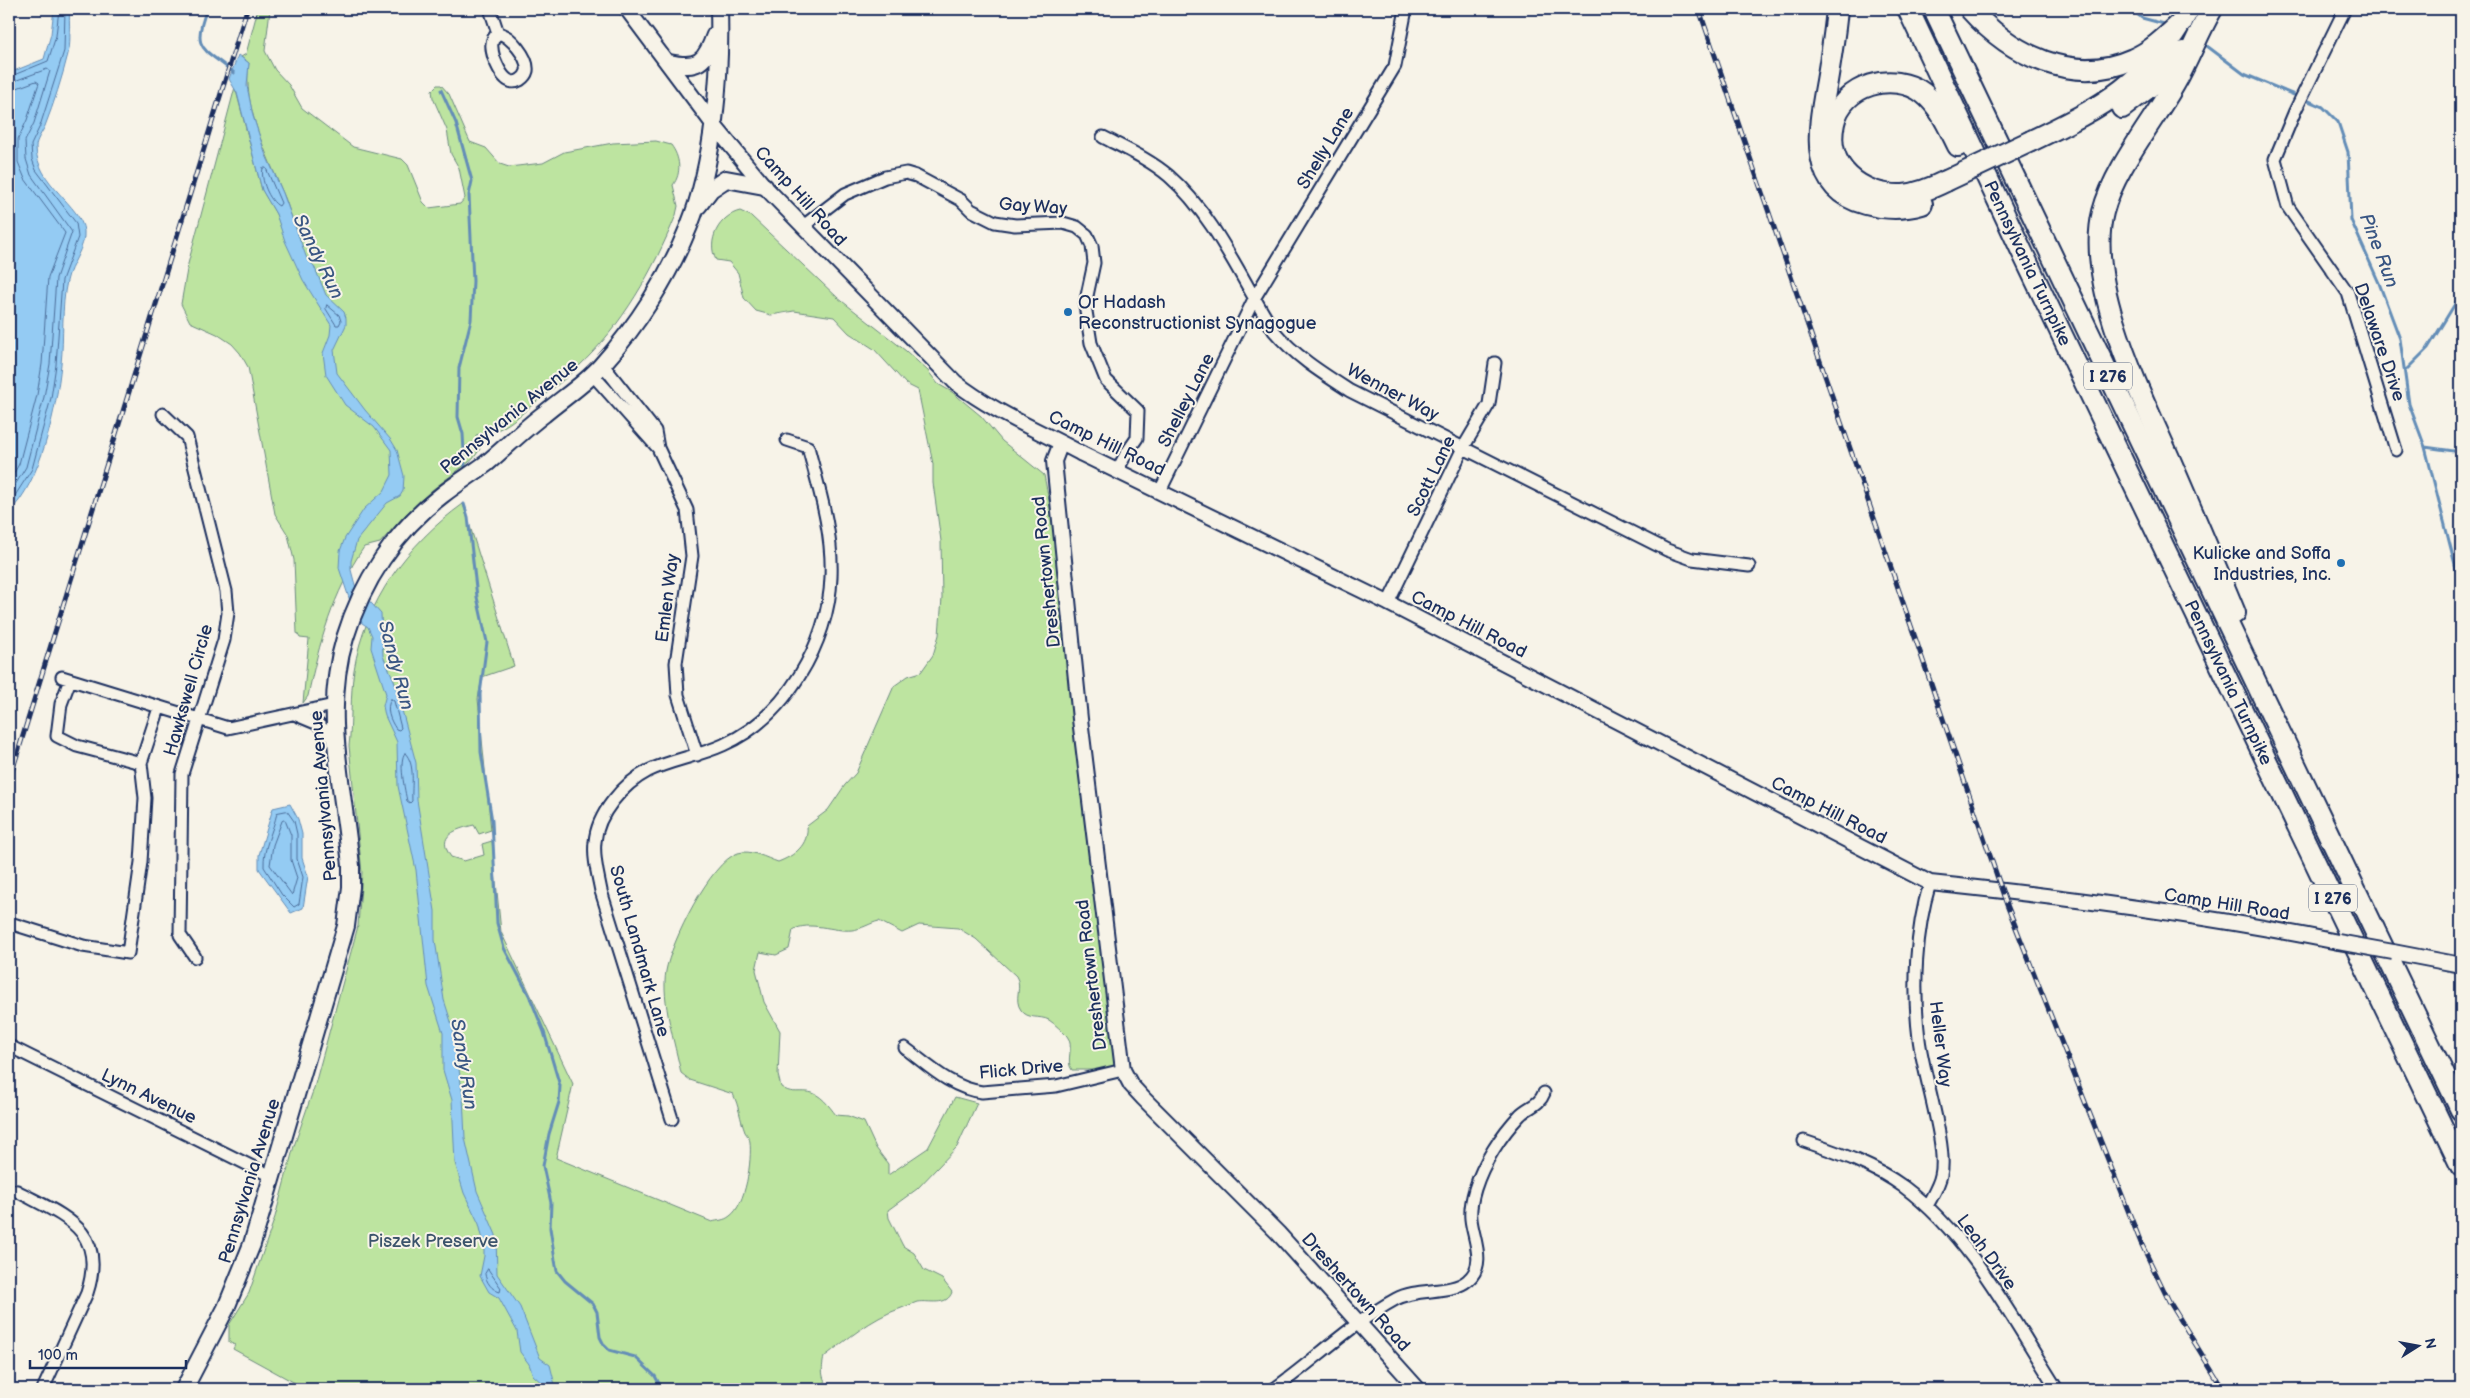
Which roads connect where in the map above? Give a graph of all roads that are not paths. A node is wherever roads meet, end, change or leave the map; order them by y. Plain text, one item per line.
1 (490, 9) edge
2 (627, 9) edge
3 (1406, 9) edge
4 (1837, 9) edge
5 (1908, 9) edge
6 (1934, 9) edge
7 (1970, 9) edge
8 (2212, 9) edge
9 (2345, 9) edge
10 (719, 16) edge
11 (498, 33) dead end
12 (2184, 33) edge
13 (669, 62) junction
14 (713, 124) junction
15 (1103, 137) dead end
16 (764, 186) junction
17 (1948, 186) junction
18 (695, 210) junction
19 (802, 227) junction
20 (2025, 258) junction
21 (1255, 297) junction
22 (1495, 362) dead end
23 (598, 370) junction
24 (163, 414) dead end
25 (1036, 430) junction
26 (787, 440) dead end
27 (1061, 442) junction
28 (1464, 448) junction
29 (2396, 450) dead end
30 (1054, 461) junction
31 (1117, 471) junction
32 (1160, 491) junction
33 (1749, 566) dead end
34 (1388, 603) junction
35 (334, 705) junction
36 (159, 708) junction
37 (294, 714) junction
38 (199, 720) junction
39 (335, 740) junction
40 (2285, 741) junction
41 (697, 755) junction
42 (141, 763) junction
43 (1930, 884) junction
44 (13, 924) dead end
45 (195, 956) dead end
46 (2461, 965) edge
47 (9, 1046) edge
48 (905, 1048) dead end
49 (1123, 1070) junction
50 (1544, 1093) dead end
51 (2461, 1110) edge
52 (672, 1119) dead end
53 (1804, 1141) dead end
54 (2461, 1166) edge
55 (273, 1177) junction
56 (9, 1190) edge
57 (1927, 1206) junction
58 (1358, 1323) junction
59 (43, 1389) edge
60 (184, 1389) edge
61 (1274, 1389) edge
62 (1418, 1389) edge
63 (2057, 1389) edge

1 - 11 street
2 - 13 street, Camp Hill Road
3 - 21 street, Shelly Lane
4 - 17 highway
5 - 20 highway, Pennsylvania Turnpike / I 276
6 - 40 highway, Pennsylvania Turnpike / I 276
7 - 12 highway
8 - 12 highway
9 - 29 street, Delaware Drive
10 - 13 main road
10 - 14 main road, Pennsylvania Avenue
12 - 17 highway, bridge
12 - 40 highway
13 - 14 street, Camp Hill Road
14 - 16 street, Camp Hill Road
14 - 18 main road, Pennsylvania Avenue
15 - 21 street, Wenner Way
16 - 18 main road
16 - 19 street, Camp Hill Road
17 - 20 highway
18 - 23 main road, Pennsylvania Avenue
19 - 25 street, Camp Hill Road
19 - 31 street, Gay Way
20 - 54 highway, Pennsylvania Turnpike / I 276
21 - 28 street, Wenner Way
21 - 32 street, Shelley Lane
22 - 28 street, Scott Lane
23 - 35 main road, Pennsylvania Avenue
23 - 41 street, Emlen Way
24 - 38 street, Hawkswell Circle
25 - 27 street, Camp Hill Road
25 - 30 street
26 - 41 street, South Landmark Lane
27 - 30 street, Dreshertown Road
27 - 31 street, Camp Hill Road
28 - 33 street, Wenner Way
28 - 34 street, Scott Lane
30 - 49 street, Dreshertown Road
31 - 32 street, Camp Hill Road
32 - 34 street, Camp Hill Road
34 - 43 street, Camp Hill Road
35 - 37 street
35 - 39 main road, Pennsylvania Avenue
36 - 38 street
36 - 42 street
36 - 42 street
37 - 38 street
37 - 39 street
38 - 45 street, Hawkswell Circle
39 - 55 main road, Pennsylvania Avenue
40 - 51 highway, Pennsylvania Turnpike / I 276
41 - 52 street, South Landmark Lane
42 - 44 street
43 - 46 street, Camp Hill Road, bridge
43 - 57 street, Heller Way
47 - 55 street, Lynn Avenue
48 - 49 street, Flick Drive
49 - 58 street, Dreshertown Road
50 - 58 street
53 - 57 street, Leah Drive
55 - 60 main road, Pennsylvania Avenue
56 - 59 street
57 - 63 street, Leah Drive
58 - 61 street
58 - 62 street, Dreshertown Road

